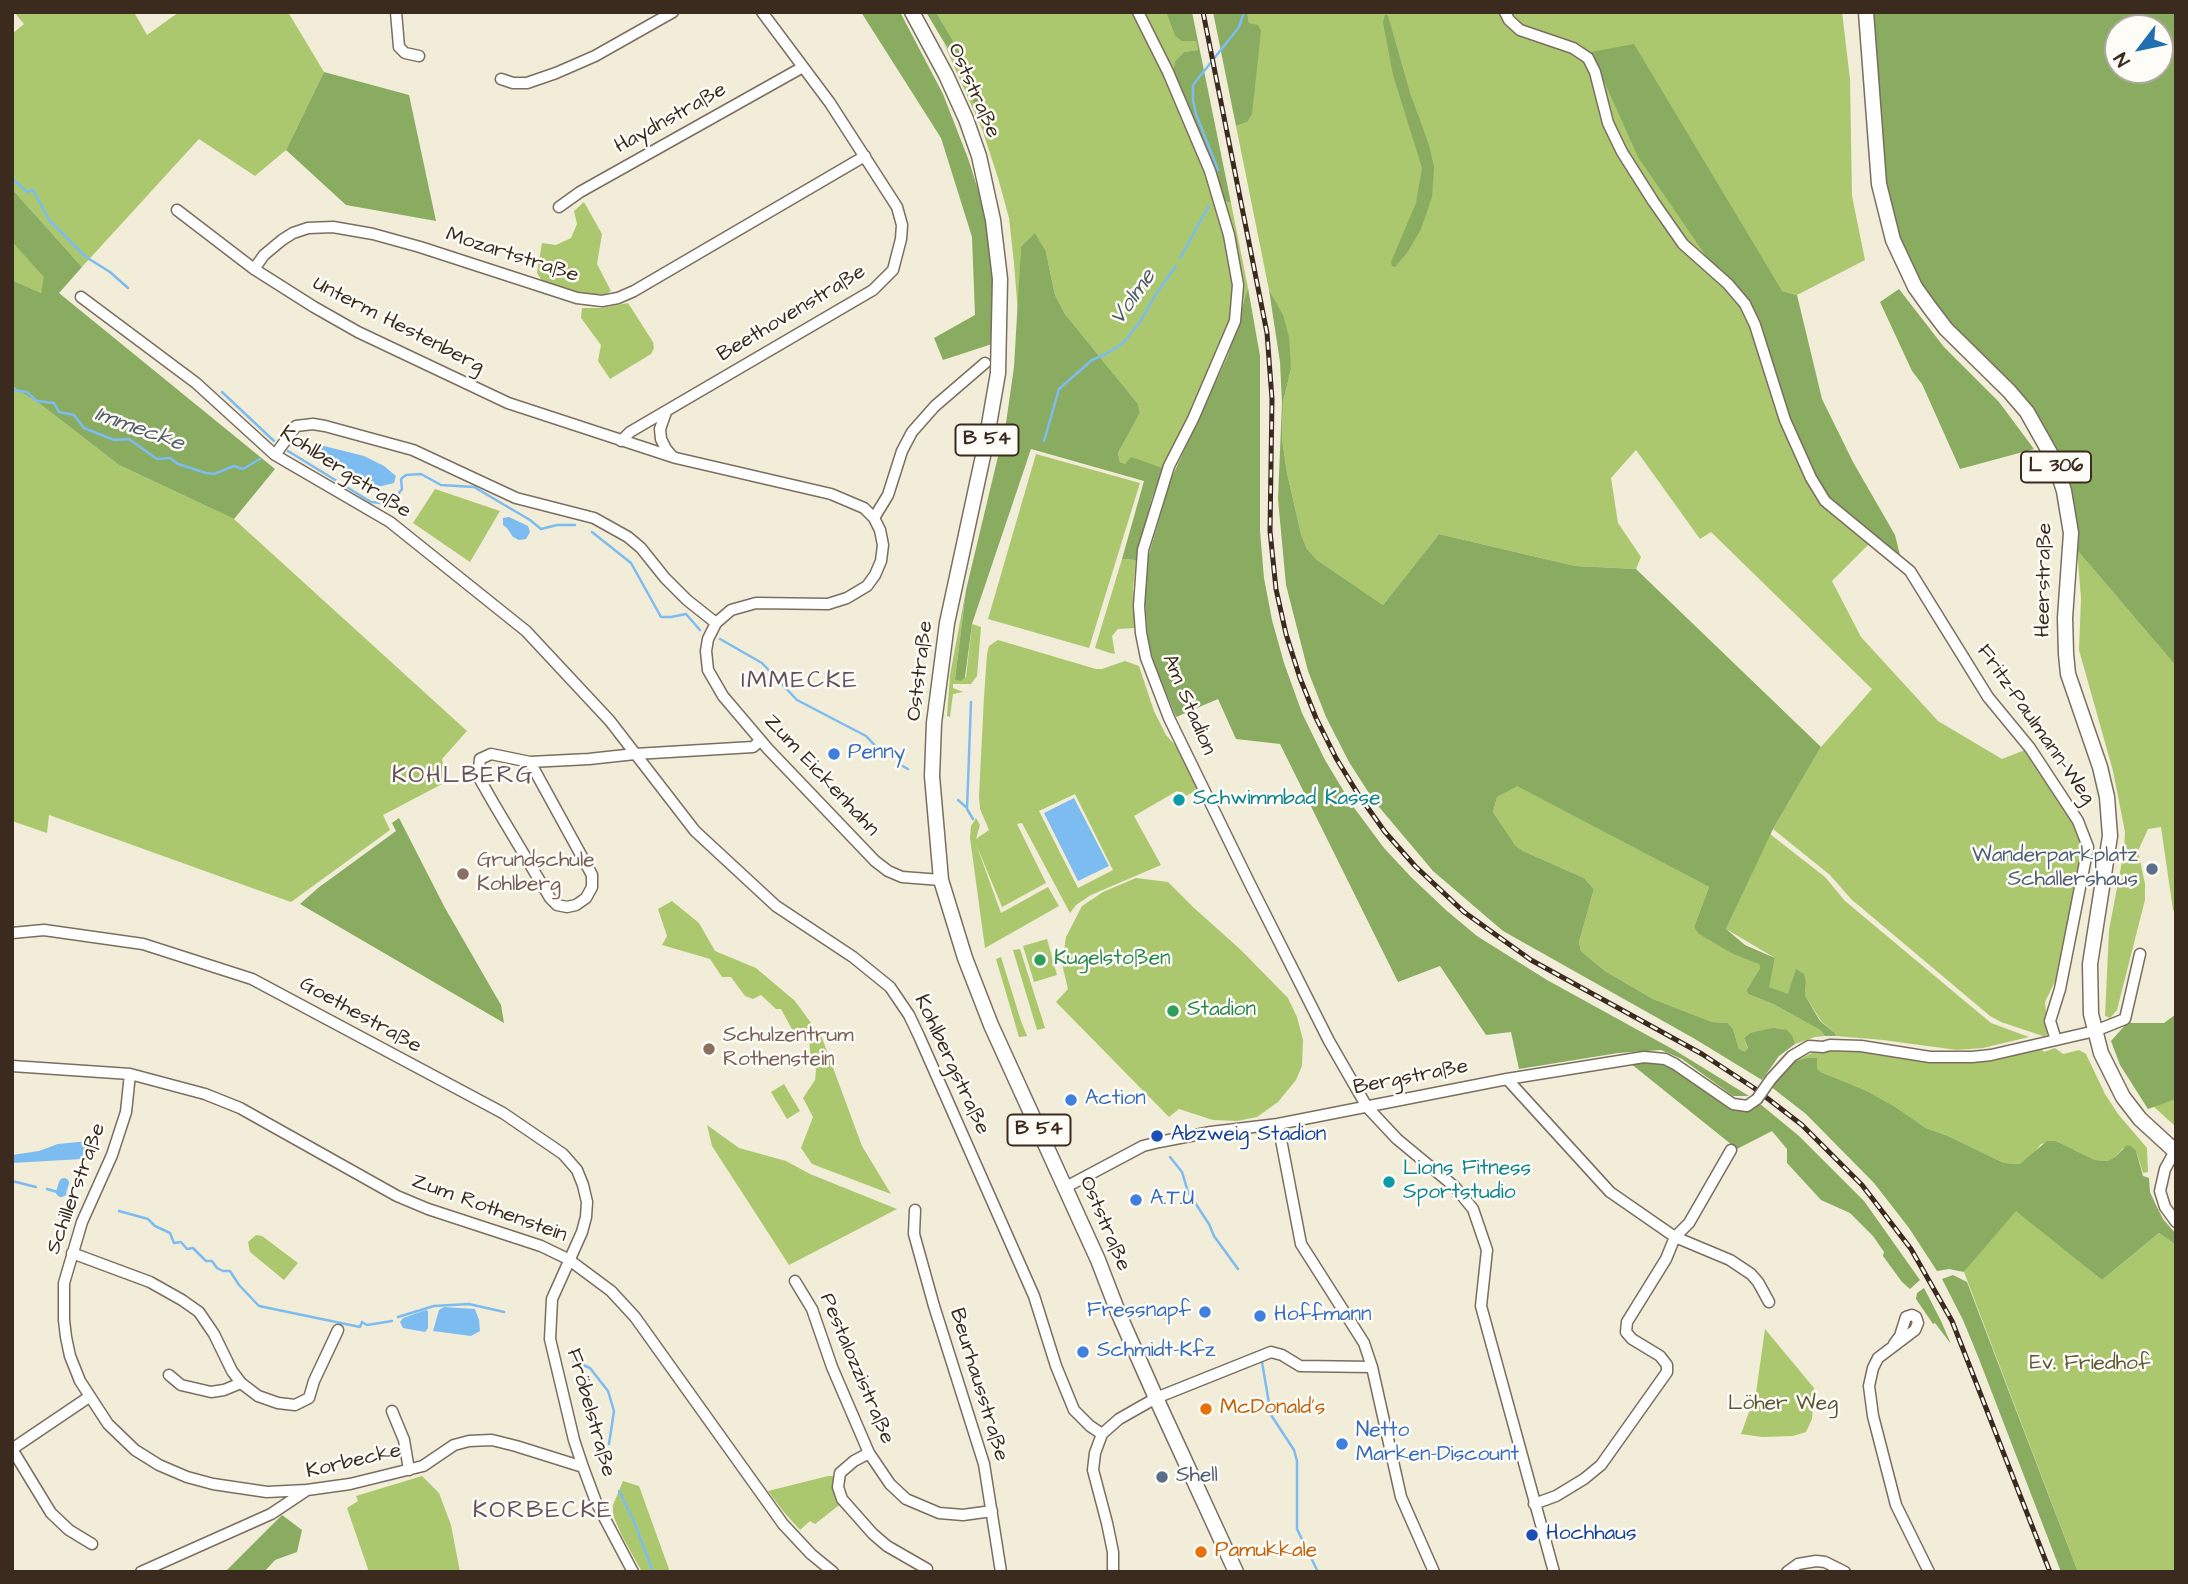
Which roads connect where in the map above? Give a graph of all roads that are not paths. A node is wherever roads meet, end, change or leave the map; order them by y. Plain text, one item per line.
1 (396, 12) edge
2 (673, 12) edge
3 (762, 12) edge
4 (912, 12) edge
5 (1138, 12) edge
6 (1505, 12) edge
7 (1866, 12) edge
8 (419, 56) dead end
9 (803, 68) junction
10 (501, 79) dead end
11 (865, 156) junction
12 (559, 207) dead end
13 (177, 210) dead end
14 (254, 269) junction
15 (81, 297) dead end
16 (985, 363) dead end
17 (666, 412) junction
18 (621, 442) junction
19 (275, 455) junction
20 (676, 458) junction
21 (874, 518) junction
22 (716, 623) junction
23 (760, 741) junction
24 (635, 754) junction
25 (530, 762) junction
26 (941, 880) junction
27 (12, 933) edge
28 (2140, 954) dead end
29 (2095, 1031) junction
30 (2056, 1040) junction
31 (12, 1066) edge
32 (131, 1074) junction
33 (1507, 1079) junction
34 (1367, 1107) junction
35 (1278, 1124) junction
36 (1731, 1150) dead end
37 (2176, 1152) edge
38 (1066, 1187) junction
39 (915, 1210) dead end
40 (2176, 1222) edge
41 (1675, 1237) junction
42 (72, 1252) junction
43 (568, 1259) junction
44 (795, 1281) dead end
45 (1769, 1302) dead end
46 (338, 1330) dead end
47 (1894, 1344) dead end
48 (1372, 1367) junction
49 (169, 1375) dead end
50 (241, 1383) junction
51 (89, 1397) junction
52 (1156, 1398) junction
53 (392, 1411) dead end
54 (1102, 1434) junction
55 (12, 1449) edge
56 (869, 1453) junction
57 (583, 1468) junction
58 (409, 1470) junction
59 (307, 1490) junction
60 (1534, 1504) junction
61 (992, 1511) junction
62 (92, 1544) dead end
63 (927, 1569) dead end
64 (141, 1572) edge
65 (633, 1572) edge
66 (833, 1572) edge
67 (1001, 1572) edge
68 (1113, 1572) edge
69 (1236, 1572) edge
70 (1434, 1572) edge
71 (1554, 1572) edge
72 (1787, 1572) edge
73 (1844, 1572) edge
74 (1929, 1572) edge

1 - 8 street
2 - 10 street
3 - 9 street, Beethovenstraße
4 - 26 main road, Oststraße / B 54
5 - 34 street, Am Stadion
6 - 30 street, Fritz-Paulmann-Weg
7 - 29 main road, Heerstraße / L 306
9 - 11 street, Beethovenstraße
9 - 12 street, Haydnstraße
11 - 14 street, Mozartstraße
11 - 17 street, Beethovenstraße
13 - 14 street, Unterm Hestenberg
14 - 18 street, Unterm Hestenberg
15 - 19 street, Kohlbergstraße
16 - 21 street
17 - 18 street
17 - 20 street
18 - 20 street, Unterm Hestenberg
19 - 22 street
19 - 24 street, Kohlbergstraße
20 - 21 street, Unterm Hestenberg
21 - 22 street
22 - 23 street, Zum Eickenhahn
23 - 24 street
23 - 26 street, Zum Eickenhahn
24 - 25 street
24 - 54 street, Kohlbergstraße
25 - 25 street
26 - 38 main road, Oststraße / B 54
27 - 43 street, Goethestraße
28 - 29 street
29 - 30 street
29 - 37 main road, Heerstraße / L 306
30 - 33 street, Bergstraße, bridge
31 - 32 street, Zum Rothenstein
32 - 42 street, Schillerstraße
32 - 43 street, Zum Rothenstein
33 - 34 street, Bergstraße
33 - 41 street
34 - 35 street, Bergstraße
34 - 60 street
35 - 38 street, Bergstraße
35 - 48 street
36 - 41 street
37 - 40 street, Heerstraße
38 - 52 main road, Oststraße / B 54
39 - 61 street, Beurhausstraße
41 - 45 street
41 - 60 street
42 - 50 street
42 - 51 street, Schillerstraße
43 - 57 street, Fröbelstraße
43 - 66 street, Zum Rothenstein
44 - 56 street, Pestalozzistraße
46 - 50 street
47 - 74 street
48 - 52 street
48 - 70 street
49 - 50 street
51 - 55 street
51 - 59 street, Schillerstraße
52 - 54 street
52 - 69 main road, Oststraße / B 54
53 - 58 street
54 - 68 street
55 - 62 street
56 - 61 street, Pestalozzistraße
56 - 63 street
57 - 58 street, Korbecke
57 - 65 street, Fröbelstraße
58 - 59 street, Korbecke
59 - 64 street, Korbecke
60 - 71 street
61 - 67 street, Beurhausstraße
72 - 73 street

